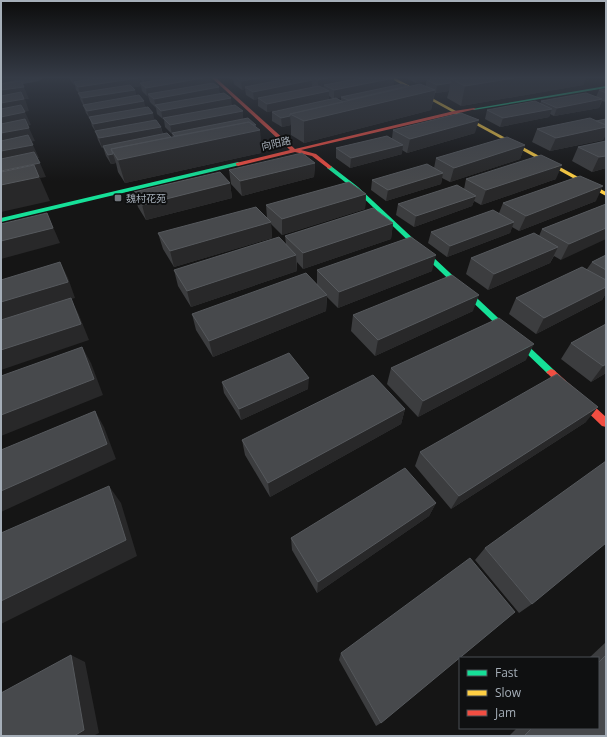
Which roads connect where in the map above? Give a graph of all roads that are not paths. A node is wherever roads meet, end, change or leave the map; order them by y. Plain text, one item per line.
1 (252, 112) edge
2 (452, 112) edge
3 (454, 112) edge
4 (293, 150) junction
5 (606, 194) edge
6 (1, 220) edge
7 (606, 423) edge

1 - 4 street
2 - 4 street, 向阳路
3 - 5 street
4 - 6 street, 向阳路
4 - 7 street

